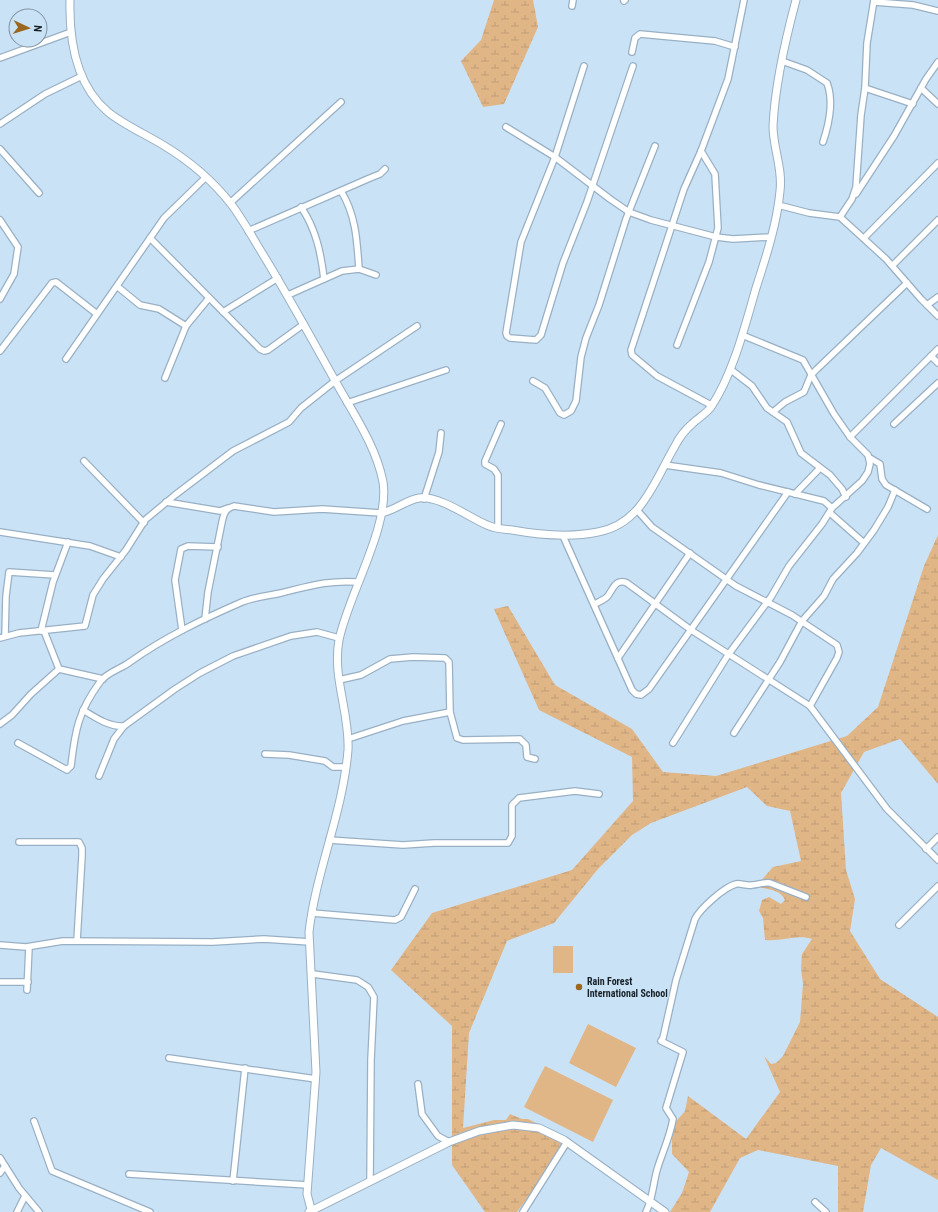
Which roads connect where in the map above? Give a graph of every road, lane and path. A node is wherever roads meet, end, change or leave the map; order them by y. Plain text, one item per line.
1 (70, 0) edge
2 (573, 0) edge
3 (744, 0) edge
4 (796, 0) edge
5 (874, 1) edge
6 (572, 6) dead end
7 (938, 11) edge
8 (71, 32) junction
9 (734, 47) junction
10 (632, 52) dead end
11 (0, 58) edge
12 (782, 61) junction
13 (938, 62) edge
14 (584, 66) dead end
15 (633, 66) dead end
16 (82, 76) junction
17 (866, 88) junction
18 (921, 88) junction
19 (341, 102) dead end
20 (913, 104) junction
21 (938, 104) edge
22 (0, 124) edge
23 (506, 126) dead end
24 (823, 142) dead end
25 (655, 146) dead end
26 (0, 148) edge
27 (701, 151) junction
28 (555, 157) junction
29 (938, 163) edge
30 (385, 169) dead end
31 (206, 178) junction
32 (592, 186) junction
33 (341, 191) junction
34 (39, 193) dead end
35 (852, 199) junction
36 (230, 203) junction
37 (778, 205) junction
38 (301, 207) junction
39 (629, 212) junction
40 (840, 217) junction
41 (0, 220) edge
42 (938, 220) edge
43 (672, 226) junction
44 (248, 231) junction
45 (716, 237) junction
46 (771, 237) junction
47 (150, 238) junction
48 (864, 238) junction
49 (893, 265) junction
50 (359, 269) junction
51 (376, 275) dead end
52 (278, 278) junction
53 (324, 279) junction
54 (907, 283) junction
55 (118, 287) junction
56 (288, 295) junction
57 (210, 298) junction
58 (938, 298) edge
59 (0, 299) edge
60 (927, 305) junction
61 (223, 312) junction
62 (98, 314) junction
63 (938, 316) edge
64 (304, 324) junction
65 (186, 326) junction
66 (417, 326) dead end
67 (742, 335) junction
68 (677, 345) dead end
69 (938, 349) edge
70 (0, 351) edge
71 (931, 356) junction
72 (66, 359) dead end
73 (938, 363) edge
74 (730, 369) junction
75 (446, 370) dead end
76 (811, 376) junction
77 (165, 378) dead end
78 (334, 381) junction
79 (533, 381) dead end
80 (938, 383) edge
81 (347, 403) junction
82 (711, 405) junction
83 (773, 412) junction
84 (501, 424) dead end
85 (894, 424) dead end
86 (441, 433) dead end
87 (850, 436) junction
88 (870, 458) junction
89 (84, 461) dead end
90 (665, 465) junction
91 (820, 468) junction
92 (895, 490) junction
93 (788, 492) junction
94 (795, 494) junction
95 (846, 497) junction
96 (424, 499) junction
97 (166, 502) junction
98 (228, 508) junction
99 (927, 509) dead end
100 (637, 510) junction
101 (831, 511) junction
102 (380, 514) junction
103 (144, 523) junction
104 (498, 528) junction
105 (0, 532) edge
106 (564, 536) junction
107 (68, 542) junction
108 (864, 543) junction
109 (218, 547) junction
110 (690, 553) junction
111 (121, 557) junction
112 (55, 575) junction
113 (727, 578) junction
114 (358, 582) junction
115 (766, 602) junction
116 (595, 604) junction
117 (656, 604) junction
118 (205, 619) junction
119 (802, 621) junction
120 (182, 630) junction
121 (691, 630) junction
122 (42, 631) junction
123 (3, 637) edge
124 (339, 638) junction
125 (728, 655) junction
126 (618, 658) junction
127 (59, 669) junction
128 (103, 679) junction
129 (339, 680) junction
130 (769, 680) junction
131 (810, 706) junction
132 (83, 710) junction
133 (450, 712) junction
134 (0, 724) edge
135 (124, 726) junction
136 (734, 733) dead end
137 (348, 739) junction
138 (18, 743) dead end
139 (673, 743) dead end
140 (265, 754) dead end
141 (535, 759) dead end
142 (345, 767) junction
143 (99, 776) dead end
144 (599, 794) dead end
145 (938, 837) edge
146 (329, 840) junction
147 (20, 842) dead end
148 (926, 849) junction
149 (938, 860) edge
150 (938, 886) edge
151 (414, 889) dead end
152 (806, 897) dead end
153 (312, 913) junction
154 (899, 925) dead end
155 (77, 941) junction
156 (310, 942) junction
157 (0, 946) edge
158 (29, 946) junction
159 (313, 974) junction
160 (0, 982) edge
161 (28, 982) junction
162 (28, 990) dead end
163 (169, 1058) dead end
164 (245, 1068) junction
165 (316, 1080) junction
166 (418, 1084) dead end
167 (34, 1121) dead end
168 (450, 1142) junction
169 (567, 1142) junction
170 (0, 1158) edge
171 (5, 1166) junction
172 (0, 1173) edge
173 (129, 1174) dead end
174 (233, 1181) junction
175 (370, 1181) junction
176 (308, 1185) junction
177 (25, 1196) junction
178 (651, 1202) junction
179 (815, 1202) dead end
180 (311, 1211) edge
181 (17, 1212) edge
182 (39, 1212) edge
183 (150, 1212) edge
184 (523, 1212) edge
185 (646, 1212) edge
186 (665, 1212) edge
187 (826, 1212) edge

1 - 8 street
2 - 6 street
3 - 9 street
4 - 12 street
5 - 7 street
5 - 17 street
8 - 11 street
8 - 16 street
9 - 10 street
9 - 27 street
12 - 24 street
12 - 37 street
13 - 18 street
14 - 28 street
15 - 32 street
16 - 22 street
16 - 31 street
17 - 20 street
17 - 35 street
18 - 20 street
18 - 21 street
19 - 36 street
20 - 35 street
23 - 28 street
25 - 39 street
26 - 34 street
27 - 43 street
27 - 45 street
28 - 32 street
28 - 32 street
29 - 48 street
30 - 33 street
31 - 36 street
31 - 47 street
32 - 39 street
33 - 38 street
33 - 50 street
35 - 40 street
36 - 44 street
37 - 40 street
37 - 46 street
38 - 44 street
38 - 53 street
39 - 43 street
39 - 79 street
40 - 48 street
41 - 59 street
42 - 49 street
43 - 45 street
43 - 82 street
44 - 52 street
45 - 46 street
45 - 68 street
46 - 67 street
47 - 55 street
47 - 57 street
48 - 49 street
49 - 54 street
50 - 51 street
50 - 53 street
52 - 56 street
52 - 61 street
53 - 56 street
54 - 60 street
54 - 76 street
55 - 62 street
55 - 65 street
56 - 64 street
57 - 61 street
57 - 65 street
58 - 60 street
60 - 63 street
61 - 64 street
62 - 70 street
62 - 72 street
64 - 78 street
65 - 77 street
66 - 78 street
67 - 74 street
67 - 76 street
69 - 71 street
71 - 73 street
71 - 87 street
74 - 82 street
74 - 83 street
75 - 81 street
76 - 83 street
76 - 87 street
78 - 81 street
78 - 97 street
80 - 85 street
81 - 102 street
82 - 90 street
83 - 91 street
84 - 104 street
86 - 96 street
87 - 88 street
88 - 92 street
88 - 95 street
89 - 103 street
90 - 93 street
90 - 100 street
91 - 94 street
91 - 95 street
92 - 99 street
92 - 108 street
93 - 94 street
93 - 113 street
94 - 101 street
95 - 101 street
96 - 102 street
96 - 104 street
97 - 98 street
97 - 103 street
98 - 102 street
98 - 109 street
100 - 106 street
100 - 110 street
101 - 108 street
101 - 115 street
102 - 114 street
103 - 111 street
104 - 106 street
105 - 107 street
106 - 116 street
107 - 111 street
107 - 112 street
108 - 119 street
109 - 118 street
109 - 120 street
110 - 113 street
110 - 117 street
111 - 122 street
112 - 122 street
112 - 123 street
113 - 115 street
113 - 121 street
114 - 118 street
114 - 124 street
115 - 119 street
115 - 125 street
116 - 117 street
116 - 126 street
117 - 121 street
117 - 126 street
118 - 120 street
119 - 130 street
119 - 131 street
120 - 128 street
121 - 125 street
121 - 126 street
122 - 123 street
122 - 127 street
124 - 129 street
124 - 135 street
125 - 130 street
125 - 139 street
127 - 128 street
127 - 134 street
128 - 132 street
129 - 133 street
129 - 137 street
130 - 131 street
130 - 136 street
131 - 148 street
132 - 135 street
132 - 138 street
133 - 137 street
133 - 141 street
135 - 143 street
137 - 142 street
140 - 142 street
142 - 146 street
144 - 146 street
145 - 148 street
146 - 153 street
147 - 155 street
148 - 149 street
150 - 154 street
151 - 153 street
152 - 178 street
153 - 156 street
155 - 156 street
155 - 158 street
156 - 159 street
157 - 158 street
158 - 161 street
159 - 165 street
159 - 175 street
160 - 161 street
161 - 162 street
163 - 164 street
164 - 165 street
164 - 174 street
165 - 176 street
166 - 168 street
167 - 183 street
168 - 169 street
168 - 175 street
169 - 178 street
169 - 184 street
170 - 171 street
171 - 172 street
171 - 177 street
173 - 174 street
174 - 176 street
175 - 180 street
176 - 180 street
177 - 181 street
177 - 182 street
178 - 185 street
178 - 186 street
179 - 187 street

